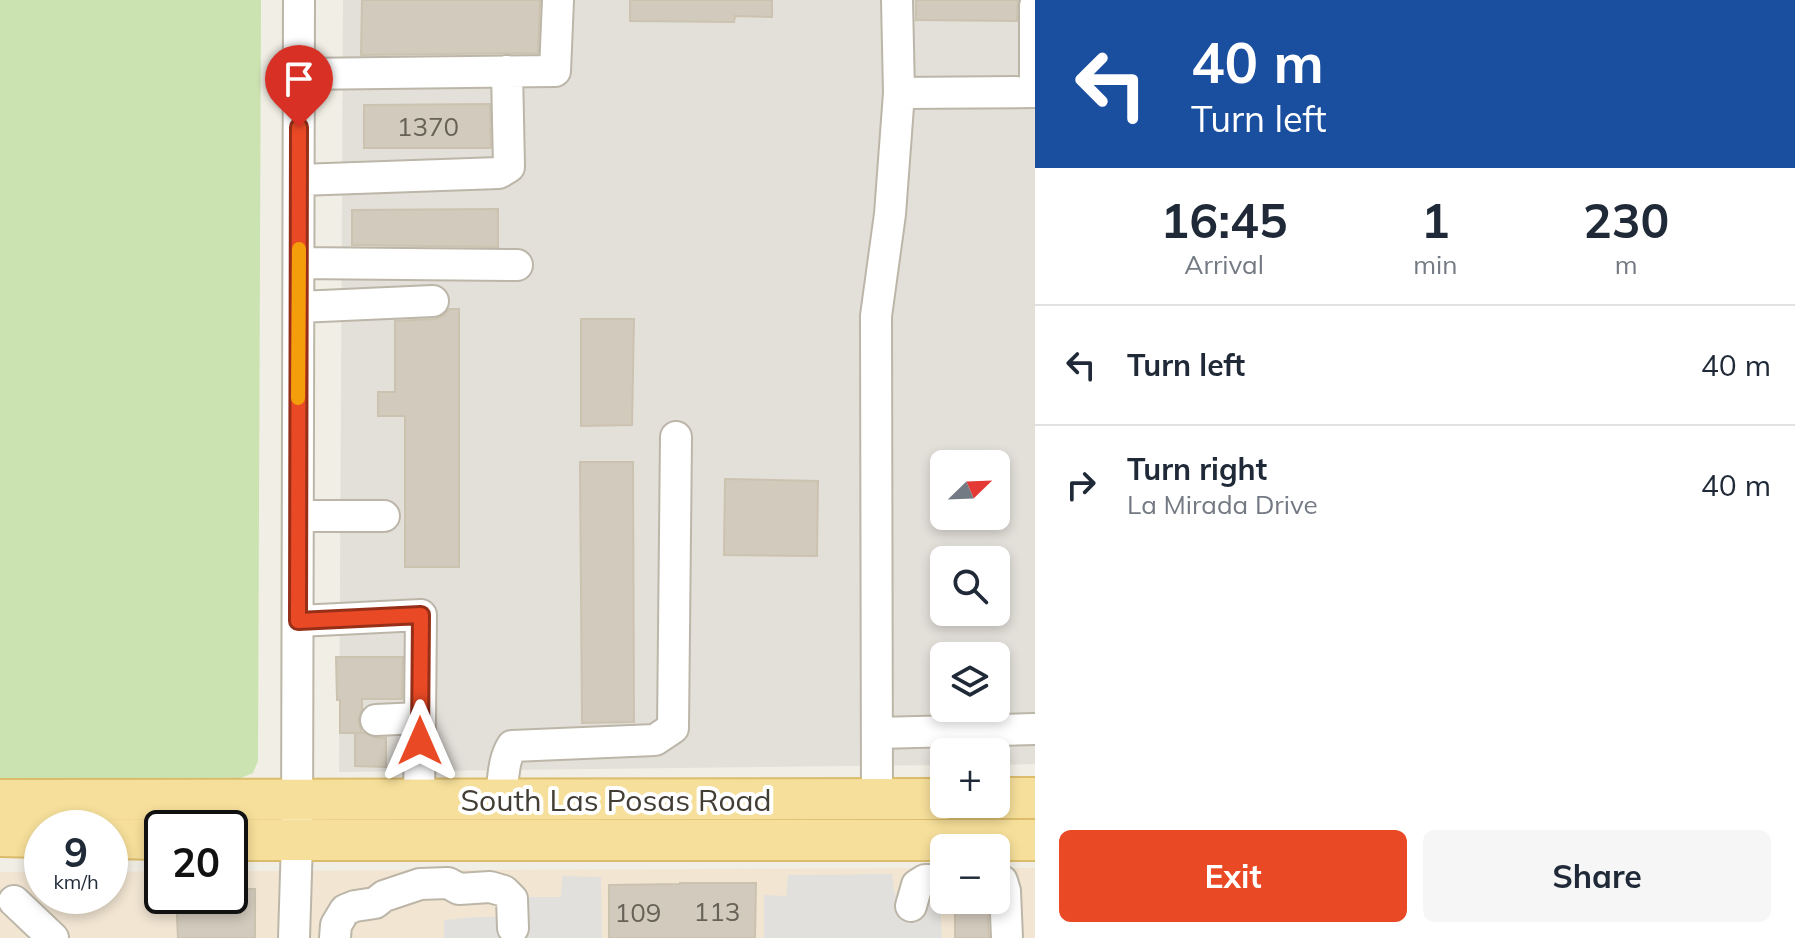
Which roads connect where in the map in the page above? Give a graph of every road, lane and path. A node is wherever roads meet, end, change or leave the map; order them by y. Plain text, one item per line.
1 (299, 0) edge
2 (558, 0) edge
3 (897, 0) edge
4 (1035, 6) edge
5 (507, 71) junction
6 (299, 74) junction
7 (1035, 92) edge
8 (899, 93) junction
9 (299, 180) junction
10 (299, 263) junction
11 (517, 265) dead end
12 (433, 301) dead end
13 (299, 307) junction
14 (676, 437) dead end
15 (298, 516) junction
16 (384, 516) dead end
17 (298, 621) junction
18 (420, 718) junction
19 (376, 720) dead end
20 (1035, 729) edge
21 (877, 733) junction
22 (1010, 798) edge
23 (1035, 798) edge
24 (877, 799) junction
25 (930, 799) edge
26 (0, 800) edge
27 (419, 800) junction
28 (500, 800) junction
29 (298, 801) junction
30 (0, 836) edge
31 (24, 837) edge
32 (248, 840) edge
33 (1035, 840) edge
34 (297, 841) junction
35 (930, 880) edge
36 (14, 901) dead end
37 (911, 906) dead end
38 (1006, 914) edge
39 (513, 928) dead end
40 (53, 938) edge
41 (294, 938) edge
42 (335, 938) edge
43 (1007, 938) edge

1 - 6 street
2 - 5 street
3 - 8 street
4 - 7 street
5 - 6 street
5 - 9 street
6 - 9 street
7 - 8 street
8 - 21 street
9 - 10 street
10 - 11 street
10 - 13 street
12 - 13 street
13 - 15 street
14 - 28 street
15 - 16 street
15 - 17 street
17 - 18 street
17 - 29 street
18 - 19 street
18 - 27 street
20 - 21 street
21 - 24 street
22 - 23 main road
24 - 25 main road, South Las Posas Road
24 - 28 main road, South Las Posas Road
26 - 29 main road, South Las Posas Road
27 - 28 main road, South Las Posas Road
27 - 29 main road, South Las Posas Road
29 - 34 street
30 - 31 main road
32 - 34 main road, South Las Posas Road
33 - 34 main road, South Las Posas Road
34 - 41 street
35 - 37 street
36 - 40 street
38 - 43 street
39 - 42 street

